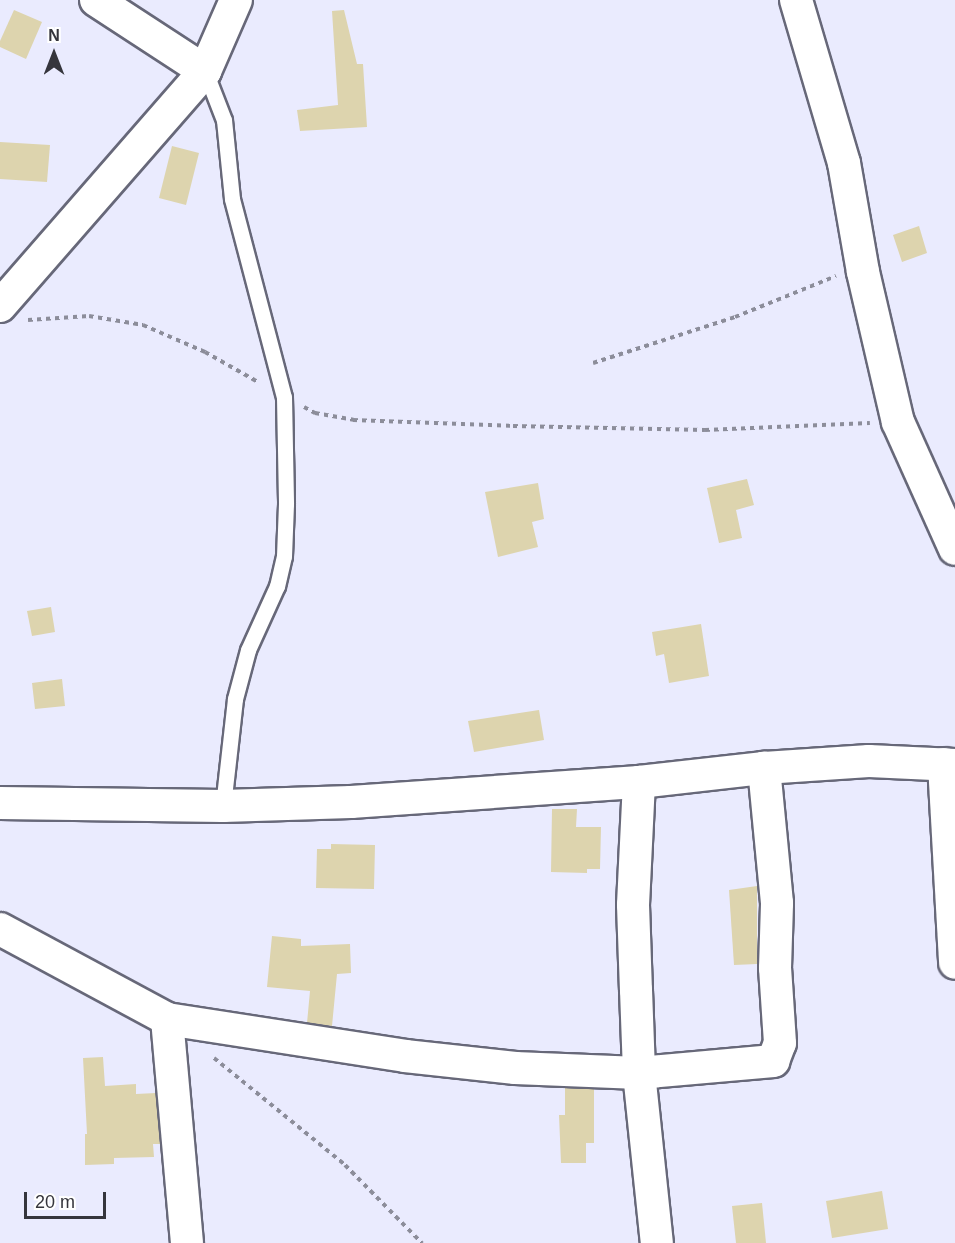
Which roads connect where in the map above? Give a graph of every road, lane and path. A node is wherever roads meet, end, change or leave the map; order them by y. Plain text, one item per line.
1 (96, 0) edge
2 (236, 0) edge
3 (796, 0) edge
4 (205, 71) junction
5 (863, 272) junction
6 (11, 313) edge
7 (593, 363) dead end
8 (284, 398) junction
9 (898, 422) junction
10 (955, 549) edge
11 (949, 764) edge
12 (764, 768) junction
13 (639, 782) junction
14 (0, 803) edge
15 (223, 806) junction
16 (0, 929) edge
17 (955, 963) edge
18 (167, 1019) junction
19 (210, 1054) dead end
20 (639, 1073) junction
21 (187, 1243) edge
22 (422, 1243) edge
23 (657, 1243) edge

1 - 4 street
2 - 4 street
3 - 5 street
4 - 6 street
4 - 8 lane
5 - 7 path
5 - 9 street
6 - 8 path
8 - 9 path
8 - 15 lane
9 - 10 street
11 - 12 street
11 - 17 street
12 - 13 street
12 - 20 street
13 - 15 street
13 - 20 street
14 - 15 street
16 - 18 street
18 - 20 street
18 - 21 street
19 - 22 path
20 - 23 street

